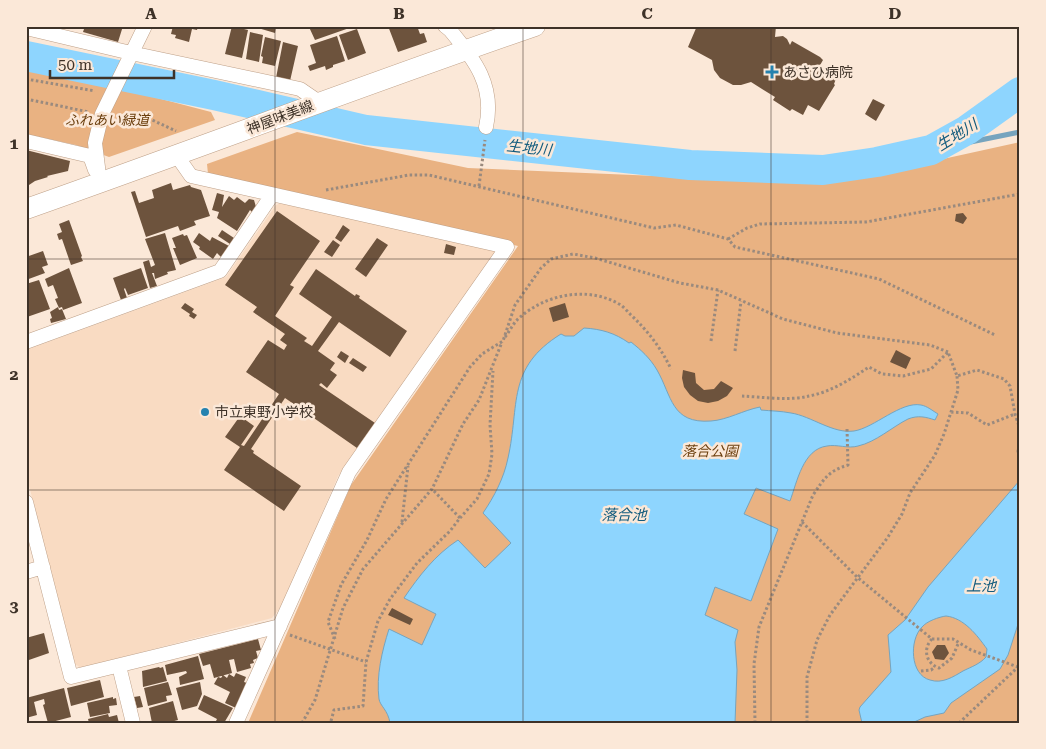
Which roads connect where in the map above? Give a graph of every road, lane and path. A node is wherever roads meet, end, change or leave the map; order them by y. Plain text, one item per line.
1 (145, 26) edge
2 (445, 26) edge
3 (535, 26) edge
4 (26, 28) edge
5 (466, 50) junction
6 (131, 53) junction
7 (26, 79) edge
8 (95, 91) dead end
9 (319, 102) junction
10 (486, 127) joint
11 (26, 141) edge
12 (177, 156) junction
13 (100, 183) junction
14 (479, 186) junction
15 (322, 191) dead end
16 (1020, 194) edge
17 (272, 195) junction
18 (26, 209) edge
19 (728, 239) junction
20 (718, 290) junction
21 (741, 302) junction
22 (995, 335) dead end
23 (711, 341) dead end
24 (26, 342) edge
25 (502, 342) junction
26 (735, 351) dead end
27 (948, 352) junction
28 (493, 368) junction
29 (672, 369) dead end
30 (957, 376) junction
31 (742, 396) dead end
32 (951, 412) junction
33 (1014, 414) junction
34 (847, 428) dead end
35 (1020, 429) edge
36 (1020, 445) edge
37 (1020, 463) edge
38 (408, 465) junction
39 (432, 488) junction
40 (26, 502) edge
41 (460, 518) junction
42 (802, 522) junction
43 (402, 523) junction
44 (43, 568) junction
45 (26, 572) edge
46 (857, 577) junction
47 (279, 628) junction
48 (932, 638) junction
49 (335, 639) junction
50 (958, 644) junction
51 (331, 650) junction
52 (366, 662) junction
53 (1020, 662) edge
54 (119, 666) junction
55 (935, 667) junction
56 (1018, 667) junction
57 (920, 671) dead end
58 (331, 721) dead end
59 (133, 723) edge
60 (236, 723) edge
61 (302, 723) edge
62 (756, 723) edge
63 (807, 723) edge
64 (958, 723) edge

1 - 6 street
2 - 5 street
3 - 5 main road, 神屋味美線
4 - 6 street
5 - 9 main road, 神屋味美線
5 - 10 street
6 - 9 street
6 - 13 street
7 - 8 path
9 - 12 main road, 神屋味美線
10 - 14 path
11 - 13 street
12 - 13 main road, 神屋味美線
12 - 17 street
13 - 18 main road, 神屋味美線
14 - 15 path
14 - 19 path
16 - 19 path
17 - 24 street
17 - 47 street
19 - 22 path
20 - 21 path
20 - 23 path
20 - 25 path
21 - 26 path
21 - 27 path
25 - 28 path
25 - 29 path
25 - 38 path
27 - 30 path
27 - 31 path
28 - 39 path
28 - 41 path
30 - 32 path
30 - 33 path
32 - 33 path
32 - 46 path
33 - 35 path
34 - 42 path
36 - 37 path
38 - 43 path
38 - 49 path
39 - 41 path
39 - 43 path
40 - 44 street
41 - 52 path
42 - 46 path
42 - 62 path
43 - 49 path
44 - 45 street
44 - 54 street
46 - 48 path
46 - 63 path
47 - 51 path
47 - 54 street
47 - 60 street
48 - 50 path
48 - 55 path
49 - 51 path
50 - 55 path
50 - 56 path
51 - 52 path
51 - 61 path
52 - 58 path
53 - 56 path
54 - 59 street
55 - 57 path
56 - 64 path

